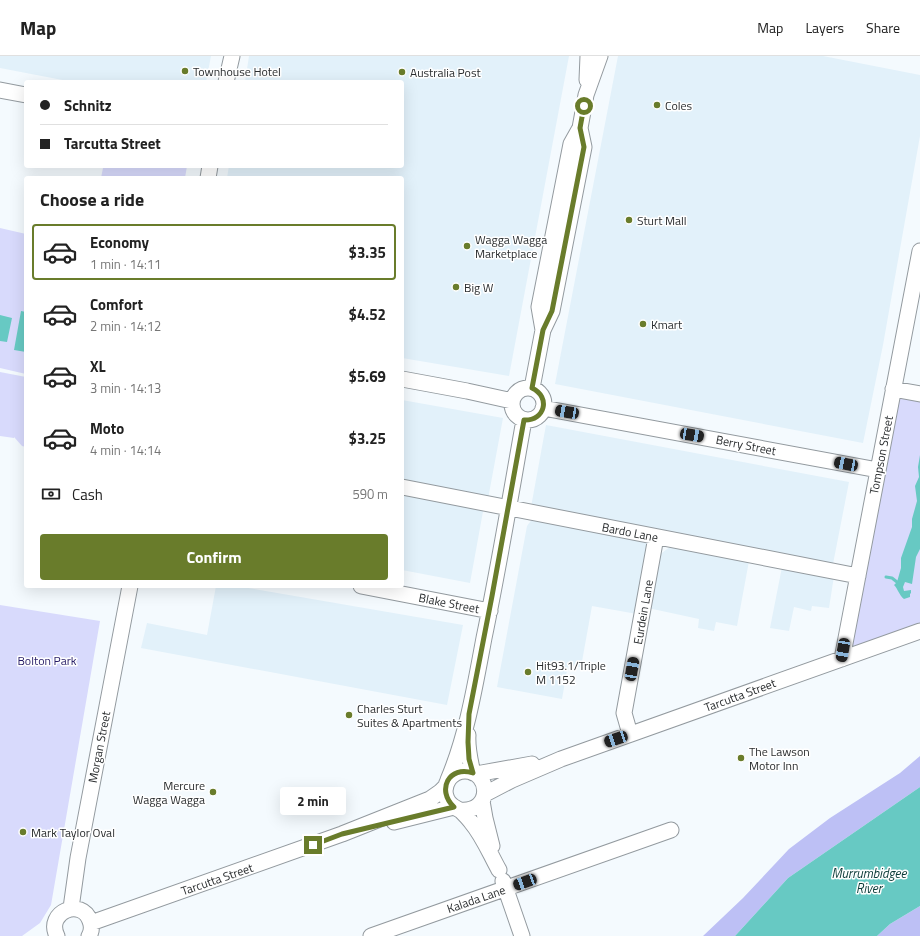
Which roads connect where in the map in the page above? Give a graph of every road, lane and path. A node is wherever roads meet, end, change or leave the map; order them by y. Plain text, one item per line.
1 (232, 56) edge
2 (588, 56) edge
3 (600, 56) edge
4 (226, 80) edge
5 (0, 90) edge
6 (24, 95) edge
7 (586, 95) junction
8 (920, 250) edge
9 (404, 379) edge
10 (532, 388) junction
11 (893, 389) junction
12 (920, 394) edge
13 (512, 401) junction
14 (543, 408) junction
15 (524, 420) junction
16 (878, 470) junction
17 (404, 487) edge
18 (509, 508) junction
19 (656, 537) junction
20 (858, 576) junction
21 (130, 588) edge
22 (371, 588) edge
23 (490, 611) junction
24 (920, 631) edge
25 (842, 659) junction
26 (469, 714) junction
27 (630, 734) junction
28 (560, 759) junction
29 (475, 774) junction
30 (447, 783) junction
31 (484, 797) junction
32 (457, 809) junction
33 (671, 830) dead end
34 (342, 834) junction
35 (498, 870) junction
36 (506, 889) junction
37 (71, 908) junction
38 (90, 929) edge
39 (54, 935) edge
40 (371, 936) edge
41 (522, 936) edge

1 - 4 street
2 - 7 street
3 - 7 street
5 - 6 street
7 - 10 street
8 - 11 street, Tompson Street
9 - 13 street
10 - 13 street
10 - 14 street
11 - 12 street
11 - 16 street, Tompson Street
13 - 15 street
14 - 15 street
14 - 16 street, Berry Street
15 - 18 street
16 - 20 street, Tompson Street
17 - 18 street, Bardo Lane
18 - 19 street, Bardo Lane
18 - 23 street
19 - 20 street, Bardo Lane
19 - 27 street, Eurdein Lane
20 - 25 street, Tompson Street
21 - 37 street, Morgan Street
22 - 23 street, Blake Street
23 - 26 street
24 - 25 street, Tarcutta Street
25 - 27 street, Tarcutta Street
26 - 29 street
26 - 30 street
27 - 28 street, Tarcutta Street
28 - 29 street, Tarcutta Street
28 - 31 street, Tarcutta Street
29 - 30 street
29 - 31 street
30 - 32 street
30 - 34 street, Tarcutta Street
31 - 32 street
31 - 35 street
32 - 34 street, Tarcutta Street
32 - 35 street
33 - 36 street, Kalada Lane
34 - 38 street, Tarcutta Street
35 - 36 street
36 - 40 street, Kalada Lane
36 - 41 street
37 - 38 street
37 - 39 street

